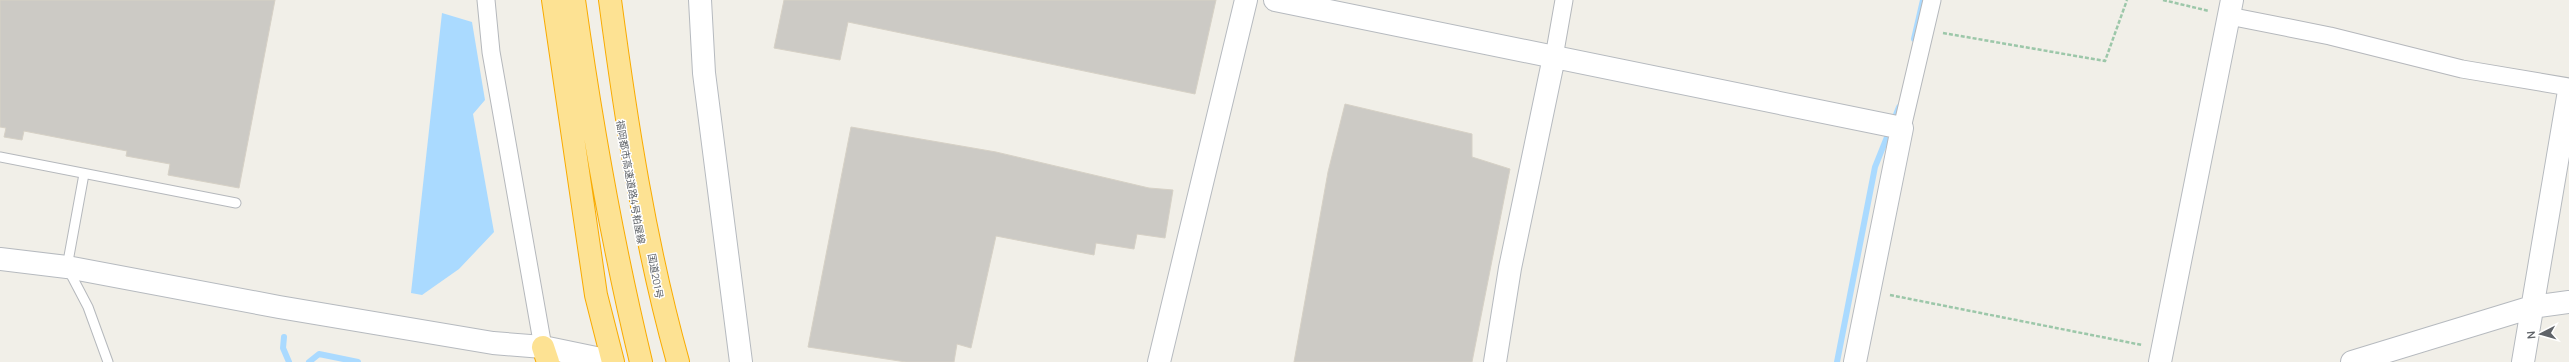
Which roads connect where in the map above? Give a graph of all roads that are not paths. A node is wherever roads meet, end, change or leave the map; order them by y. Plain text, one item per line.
1 (486, 0) edge
2 (554, 0) edge
3 (574, 0) edge
4 (601, 0) edge
5 (610, 0) edge
6 (700, 0) edge
7 (1246, 0) edge
8 (1275, 0) edge
9 (1564, 0) edge
10 (1932, 0) edge
11 (2230, 8) edge
12 (1554, 57) junction
13 (2569, 87) edge
14 (2569, 91) edge
15 (1902, 128) junction
16 (0, 157) edge
17 (84, 174) junction
18 (236, 204) dead end
19 (0, 259) edge
20 (67, 267) junction
21 (2569, 302) edge
22 (2532, 307) junction
23 (546, 355) edge
24 (2161, 356) edge
25 (605, 360) edge
26 (108, 362) edge
27 (641, 362) edge
28 (668, 362) edge
29 (678, 362) edge
30 (741, 362) edge
31 (1159, 362) edge
32 (1495, 362) edge
33 (1855, 362) edge
34 (2352, 362) edge
35 (2523, 362) edge

1 - 23 street
2 - 25 highway
3 - 27 highway
4 - 28 highway, 福岡都市高速道路4号粕屋線
5 - 29 highway, 国道201号
6 - 30 street
7 - 31 street
8 - 12 street
9 - 12 street
10 - 15 street
11 - 13 street
11 - 24 street
12 - 15 street
12 - 32 street
14 - 22 street
15 - 33 street
16 - 17 lane
17 - 18 lane
17 - 20 lane
19 - 20 street
20 - 23 street
20 - 26 lane
21 - 22 street
22 - 34 street
22 - 35 street
23 - 25 street

